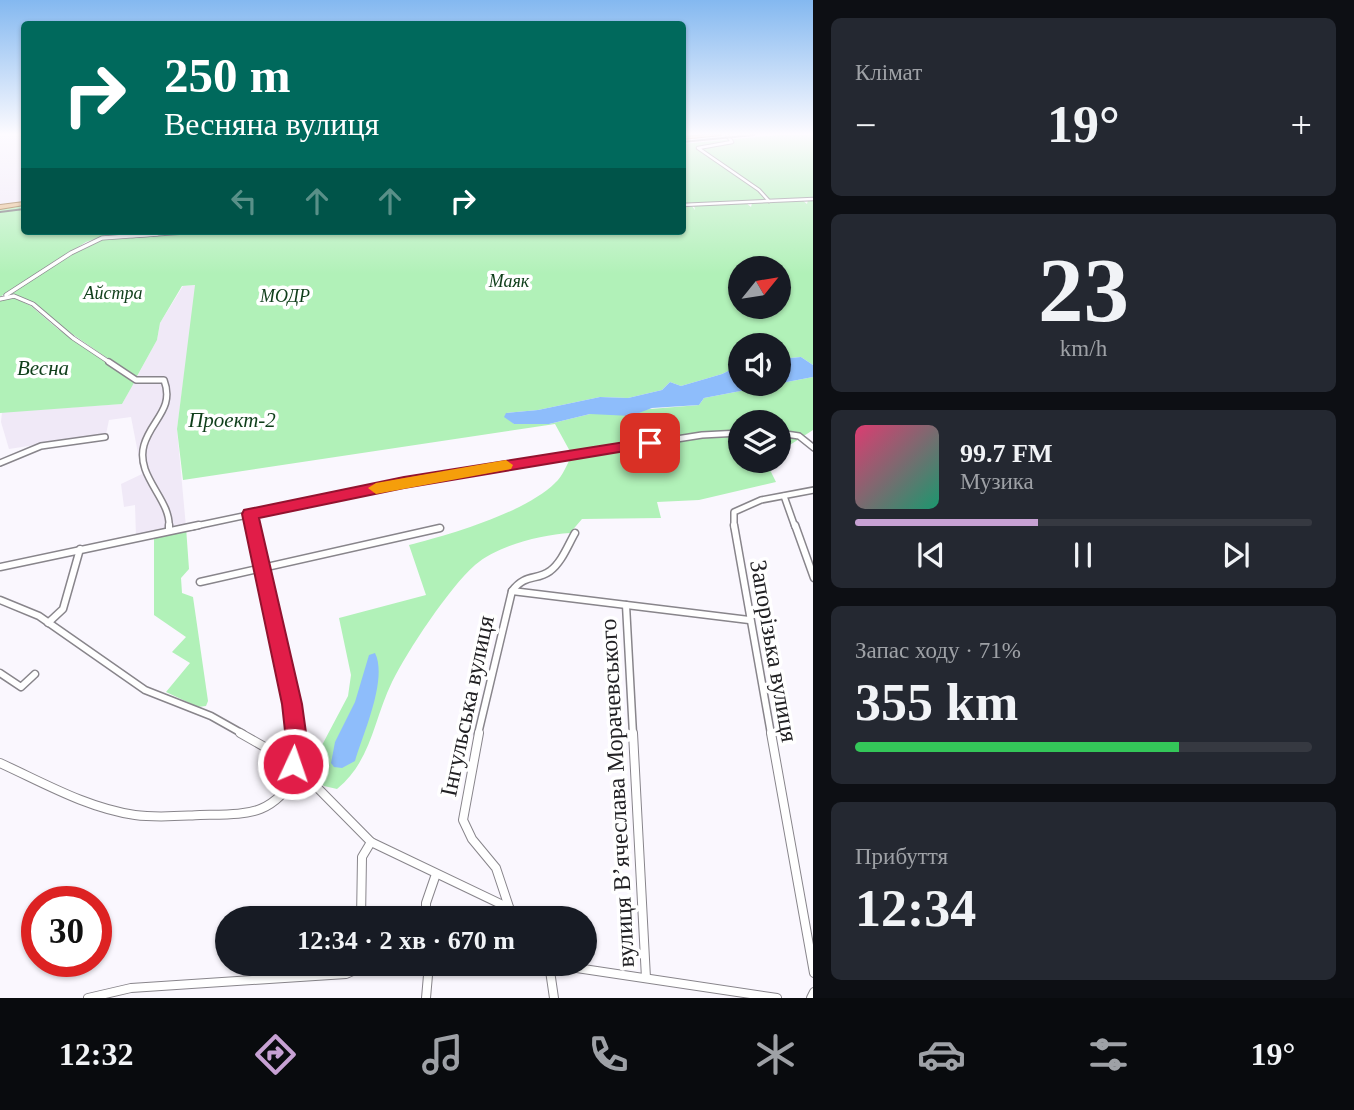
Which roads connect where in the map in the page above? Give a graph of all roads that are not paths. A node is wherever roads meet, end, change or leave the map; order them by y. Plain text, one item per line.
1 (747, 182) edge
2 (813, 199) edge
3 (769, 201) junction
4 (21, 204) edge
5 (686, 205) edge
6 (0, 207) edge
7 (115, 235) edge
8 (0, 299) edge
9 (728, 434) edge
10 (791, 435) edge
11 (105, 437) dead end
12 (813, 448) edge
13 (0, 463) edge
14 (813, 490) edge
15 (784, 496) junction
16 (250, 514) junction
17 (440, 528) dead end
18 (169, 530) junction
19 (575, 533) dead end
20 (80, 549) junction
21 (0, 566) edge
22 (261, 569) junction
23 (813, 578) edge
24 (200, 582) dead end
25 (512, 591) junction
26 (0, 600) edge
27 (626, 605) junction
28 (749, 620) junction
29 (48, 623) junction
30 (0, 673) edge
31 (35, 674) dead end
32 (0, 763) edge
33 (293, 764) junction
34 (300, 771) junction
35 (371, 842) junction
36 (436, 874) junction
37 (362, 906) edge
38 (426, 906) edge
39 (505, 906) edge
40 (508, 906) edge
41 (597, 971) edge
42 (813, 973) edge
43 (315, 976) edge
44 (428, 976) edge
45 (551, 976) edge
46 (646, 978) junction
47 (813, 992) edge
48 (88, 998) edge
49 (426, 998) edge
50 (554, 998) edge
51 (777, 998) edge
52 (811, 998) edge

1 - 3 street
2 - 3 street
3 - 5 street
4 - 6 main road
7 - 8 street
8 - 18 street
9 - 16 street
10 - 12 street
11 - 13 street
14 - 15 street
15 - 23 street
15 - 28 street, Запорізька вулиця
16 - 18 street
16 - 22 street
17 - 22 street
18 - 20 street
19 - 25 street, Інгульська вулиця
20 - 21 street
20 - 29 street
22 - 24 street
22 - 33 street
25 - 27 street, вулиця В’ячеслава Морачевського
25 - 40 street, Інгульська вулиця
26 - 29 street
27 - 28 street, вулиця В’ячеслава Морачевського
27 - 46 street, вулиця В’ячеслава Морачевського
28 - 42 street, Запорізька вулиця
29 - 33 street
30 - 31 street
32 - 34 street
33 - 34 street
34 - 35 street
35 - 36 street
35 - 37 street
36 - 38 street
36 - 39 street
41 - 46 street
43 - 48 street
44 - 49 street
45 - 50 street
46 - 51 street
47 - 52 street

